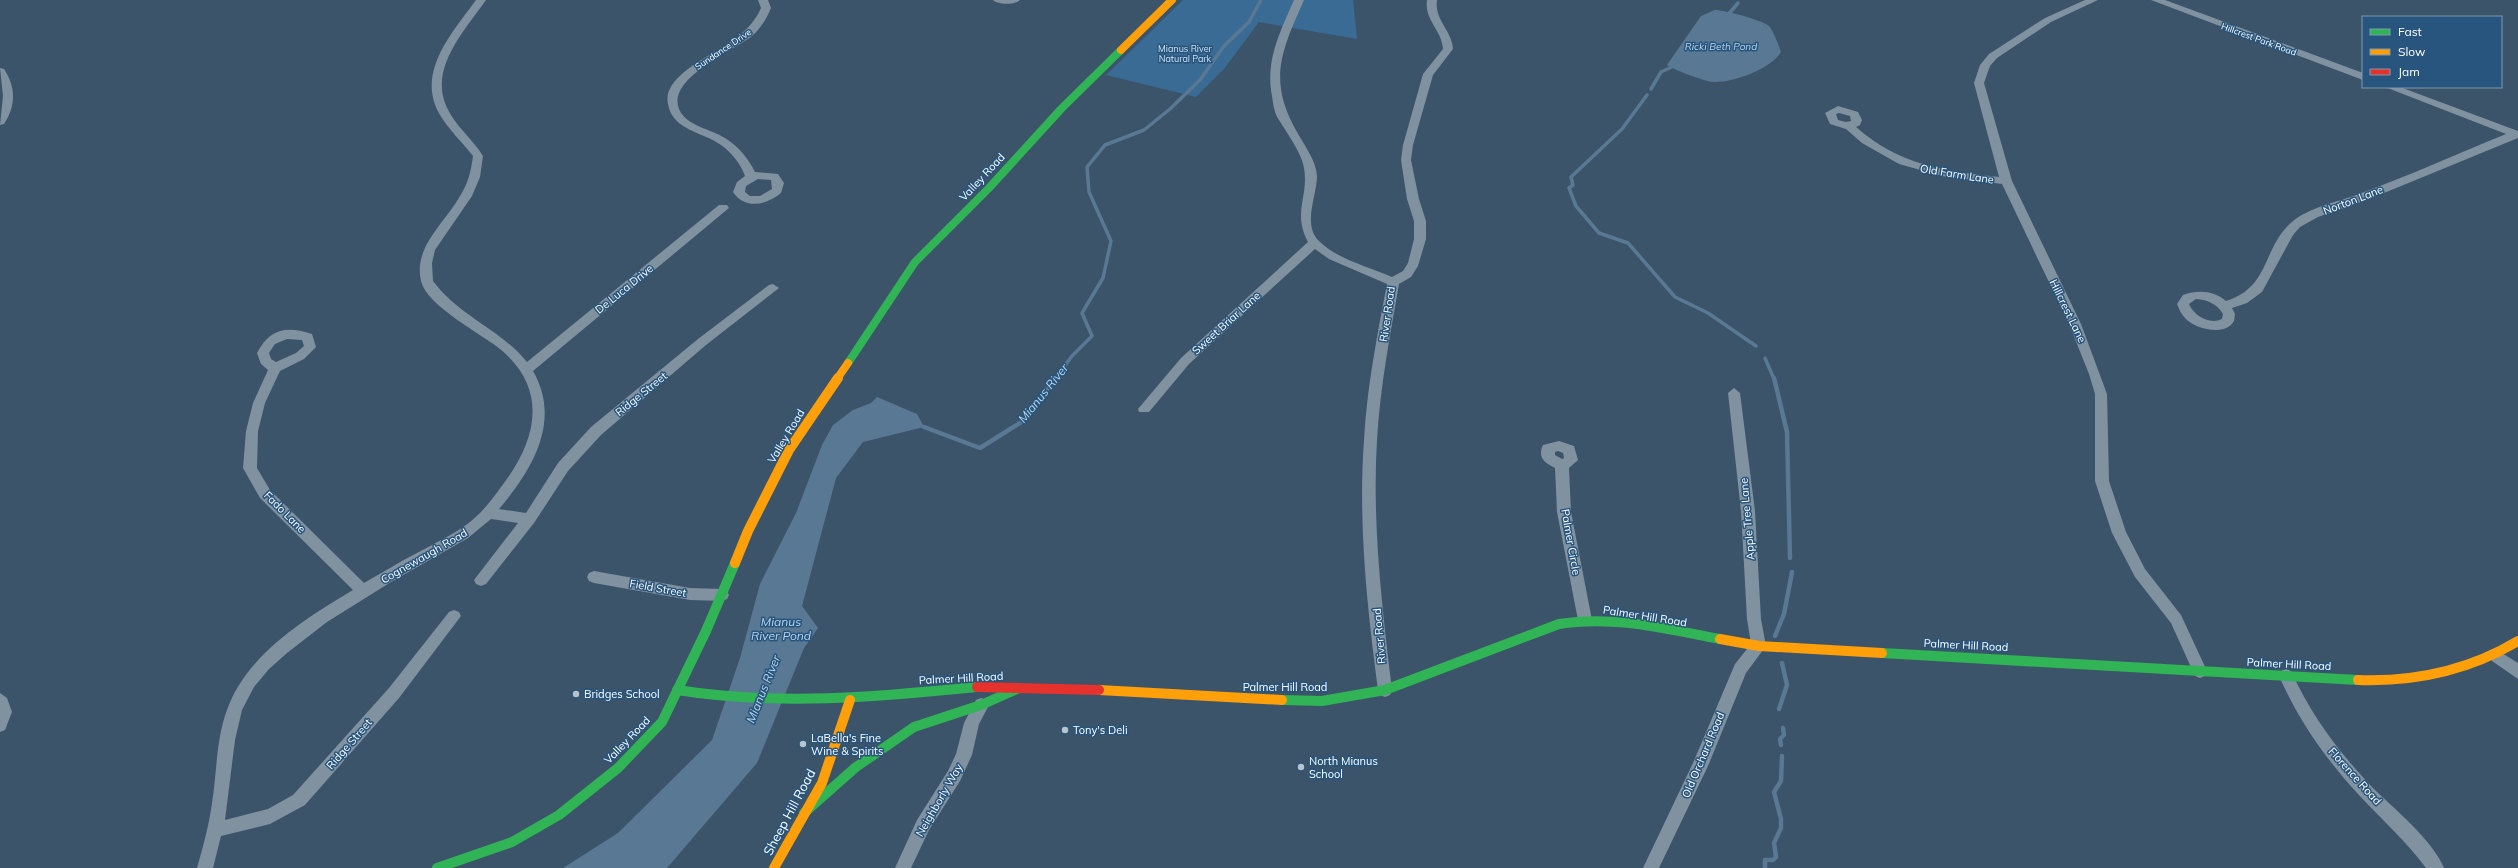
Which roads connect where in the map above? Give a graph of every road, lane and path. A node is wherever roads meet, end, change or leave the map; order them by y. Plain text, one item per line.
1 (481, 0) edge
2 (763, 0) edge
3 (998, 0) edge
4 (1015, 0) edge
5 (1172, 0) edge
6 (1299, 0) edge
7 (1432, 0) edge
8 (2092, 0) edge
9 (2156, 0) edge
10 (0, 71) edge
11 (2362, 77) edge
12 (2393, 88) edge
13 (0, 122) edge
14 (1849, 126) dead end
15 (2517, 134) edge
16 (751, 177) dead end
17 (2006, 181) junction
18 (722, 208) dead end
19 (1314, 243) junction
20 (1393, 282) junction
21 (773, 288) dead end
22 (2224, 306) dead end
23 (275, 368) dead end
24 (526, 370) junction
25 (1734, 392) dead end
26 (1144, 409) dead end
27 (1562, 465) dead end
28 (488, 513) junction
29 (529, 519) junction
30 (594, 577) dead end
31 (481, 580) dead end
32 (364, 592) junction
33 (722, 595) junction
34 (454, 616) dead end
35 (1585, 620) junction
36 (2518, 641) edge
37 (1759, 646) junction
38 (2497, 656) junction
39 (2200, 671) junction
40 (2518, 672) edge
41 (2286, 676) junction
42 (1021, 688) junction
43 (677, 690) junction
44 (1385, 690) junction
45 (0, 700) edge
46 (850, 700) junction
47 (981, 705) junction
48 (0, 725) edge
49 (804, 813) junction
50 (215, 830) junction
51 (205, 868) edge
52 (437, 868) edge
53 (774, 868) edge
54 (903, 868) edge
55 (1652, 868) edge
56 (2436, 868) edge

1 - 24 street, Cognewaugh Road
2 - 16 street, Sundance Drive
3 - 4 street
5 - 33 main road, Valley Road
6 - 19 street
7 - 20 street
8 - 17 street, Hillcrest Lane
9 - 11 street, Hillcrest Park Road
10 - 13 street
12 - 15 street
14 - 17 street, Old Farm Lane
15 - 22 street, Norton Lane
17 - 39 street, Hillcrest Lane
18 - 24 street, De Luca Drive
19 - 20 street, River Road
19 - 26 street, Sweet Briar Lane
20 - 44 street, River Road
21 - 29 street, Ridge Street
23 - 32 street, Fado Lane
24 - 28 street, Cognewaugh Road
25 - 37 street, Apple Tree Lane
27 - 35 street, Palmer Circle
28 - 29 street
28 - 32 street, Cognewaugh Road
29 - 31 street, Ridge Street
30 - 33 street, Field Street
32 - 50 street, Cognewaugh Road
33 - 43 main road, Valley Road
34 - 50 street, Ridge Street
35 - 37 main road, Palmer Hill Road
35 - 44 main road, Palmer Hill Road
36 - 38 main road, Palmer Hill Road
37 - 39 main road, Palmer Hill Road
37 - 55 street, Old Orchard Road
38 - 40 street
38 - 41 main road, Palmer Hill Road
39 - 41 main road, Palmer Hill Road
41 - 56 street, Florence Road
42 - 44 main road, Palmer Hill Road
42 - 46 main road, Palmer Hill Road
42 - 47 main road
43 - 46 main road, Palmer Hill Road
43 - 52 main road, Valley Road
45 - 48 street
46 - 49 main road, Sheep Hill Road
47 - 49 main road
47 - 54 street, Neighborly Way
49 - 53 main road, Sheep Hill Road
50 - 51 street, Cognewaugh Road

